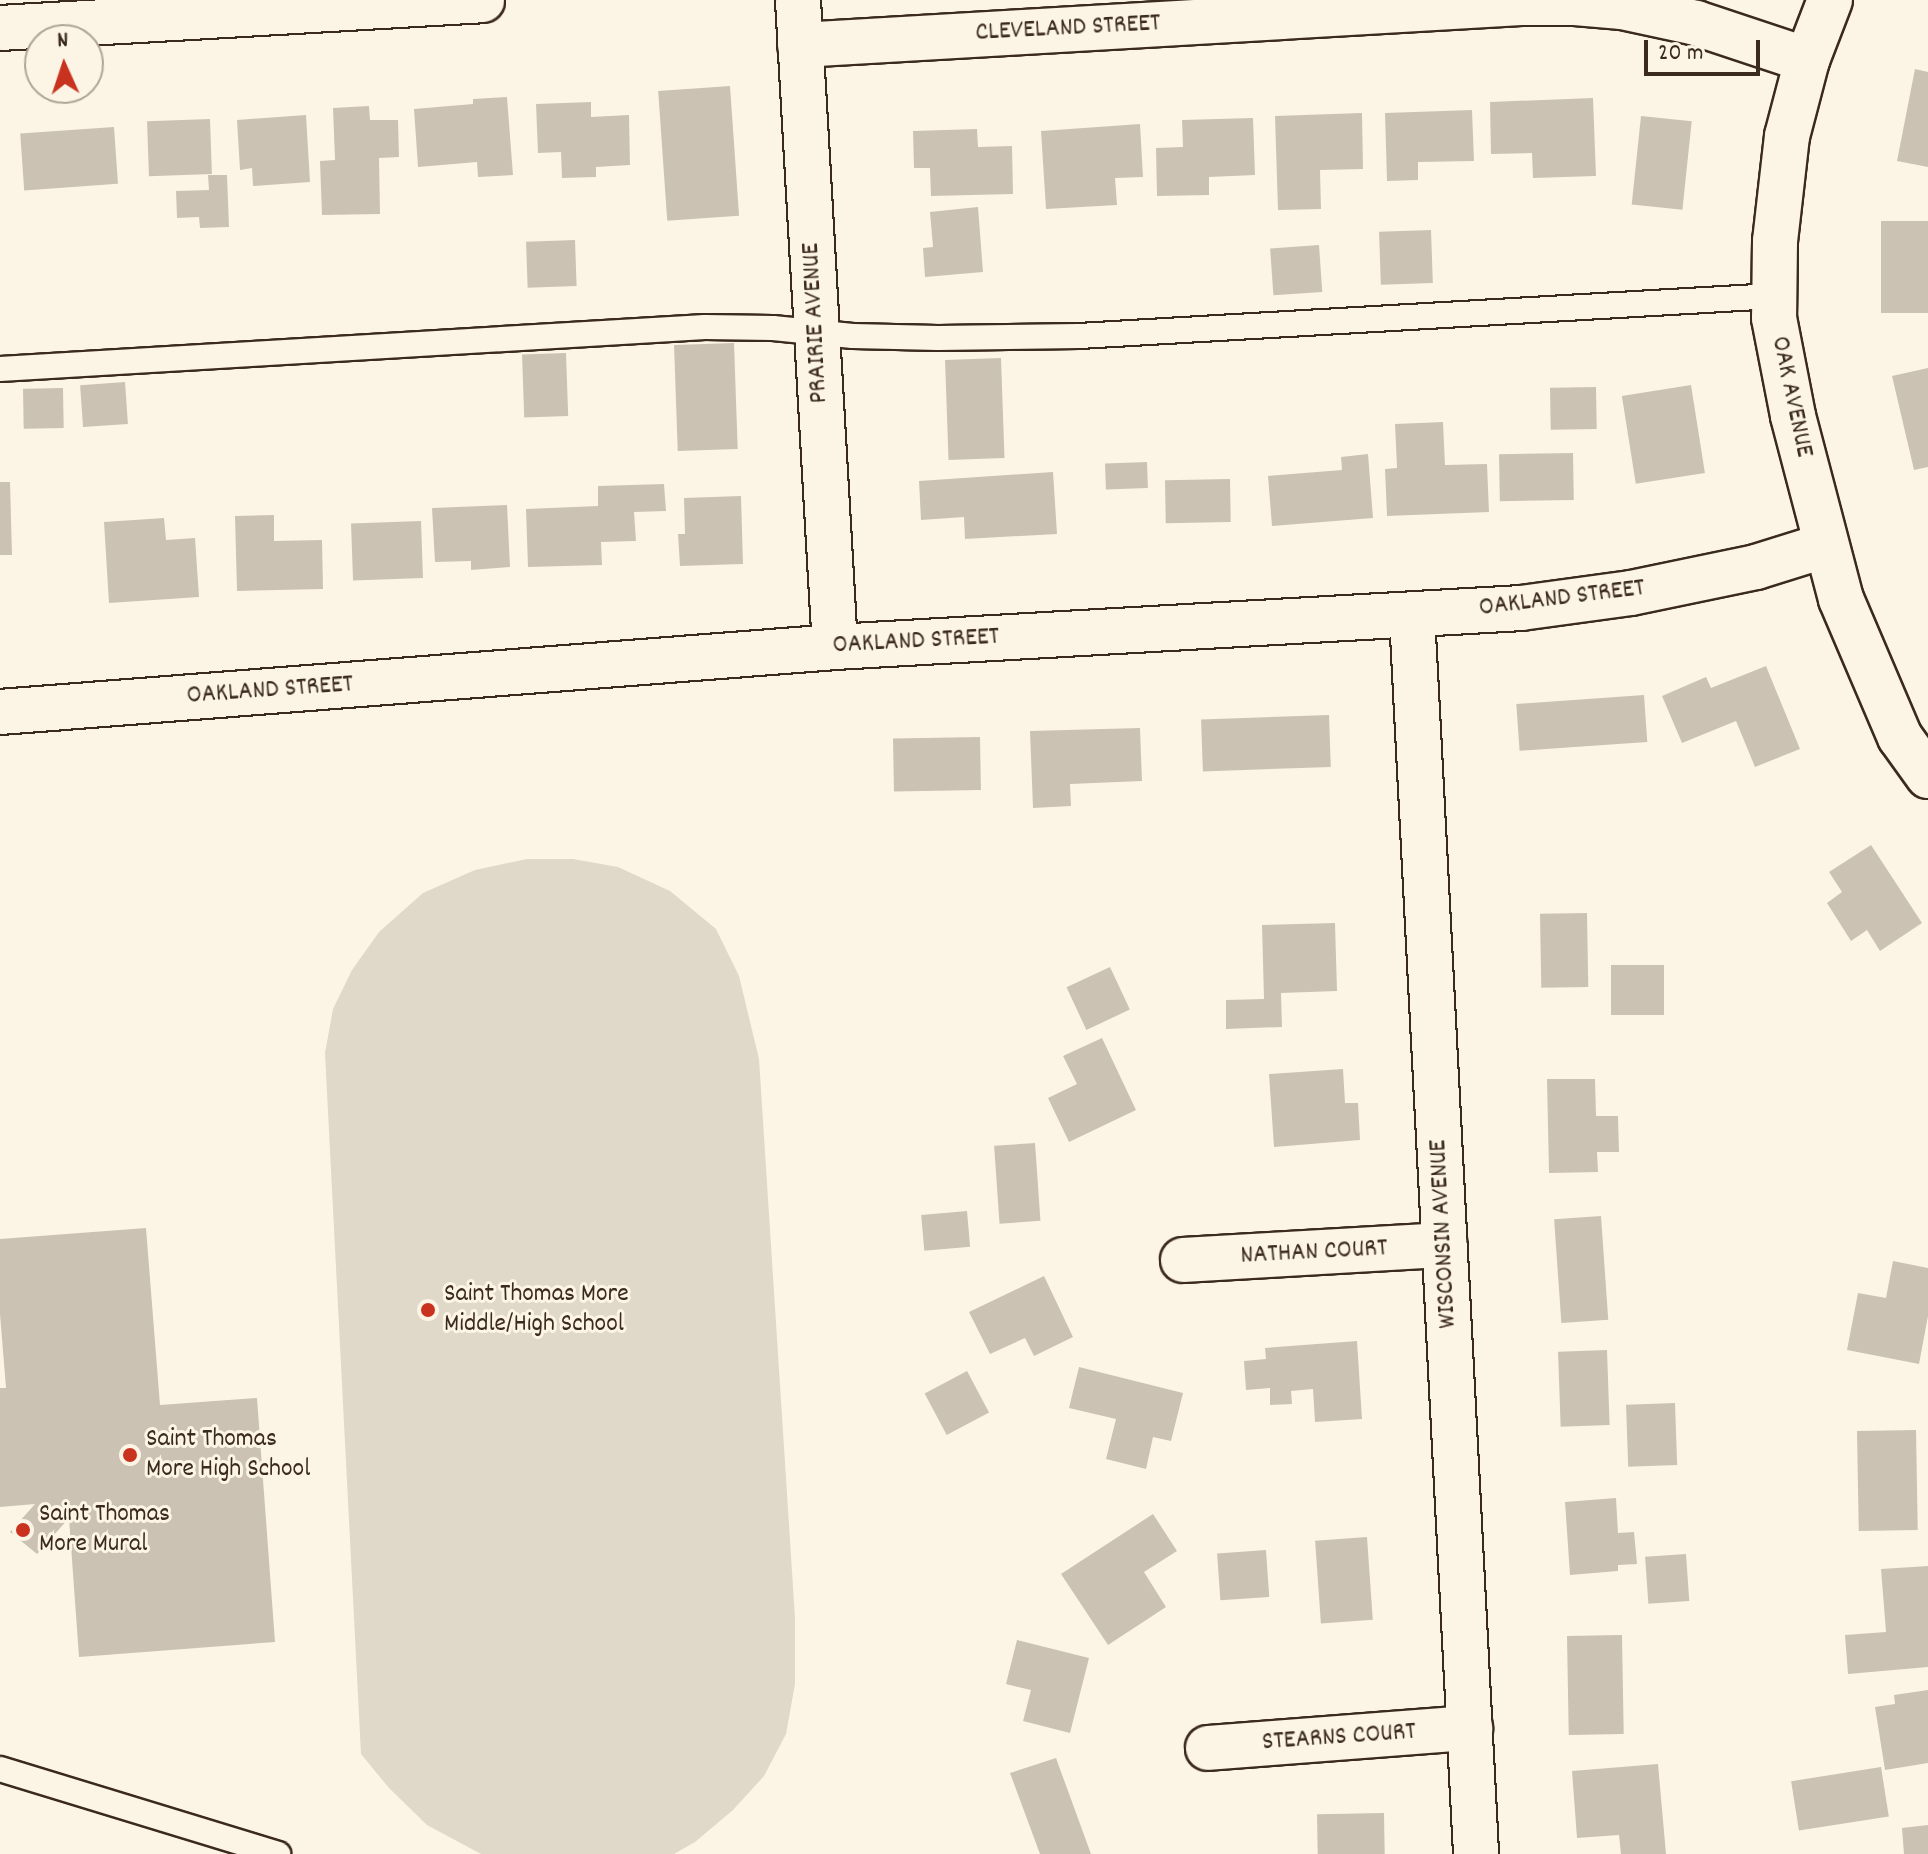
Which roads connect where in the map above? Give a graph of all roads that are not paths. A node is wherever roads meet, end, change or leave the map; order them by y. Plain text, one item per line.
1 (482, 0) edge
2 (798, 0) edge
3 (1830, 0) edge
4 (0, 28) edge
5 (800, 45) junction
6 (1807, 60) junction
7 (1775, 296) junction
8 (817, 331) junction
9 (0, 369) edge
10 (1826, 545) junction
11 (1412, 615) junction
12 (835, 647) junction
13 (0, 712) edge
14 (1928, 776) edge
15 (1445, 1245) junction
16 (1183, 1260) dead end
17 (1470, 1728) junction
18 (1208, 1748) dead end
19 (0, 1769) edge
20 (278, 1854) edge
21 (1476, 1854) edge

1 - 4 street
2 - 5 street, PRAIRIE AVENUE
3 - 6 street, OAK AVENUE
5 - 6 street, CLEVELAND STREET
5 - 8 street, PRAIRIE AVENUE
6 - 7 street, OAK AVENUE
7 - 8 lane
7 - 10 street, OAK AVENUE
8 - 9 lane
8 - 12 street, PRAIRIE AVENUE
10 - 11 street, OAKLAND STREET
10 - 14 street, OAK AVENUE
11 - 12 street, OAKLAND STREET
11 - 15 street, WISCONSIN AVENUE
12 - 13 street, OAKLAND STREET
15 - 16 street, NATHAN COURT
15 - 17 street, WISCONSIN AVENUE
17 - 18 street, STEARNS COURT
17 - 21 street, WISCONSIN AVENUE
19 - 20 lane

